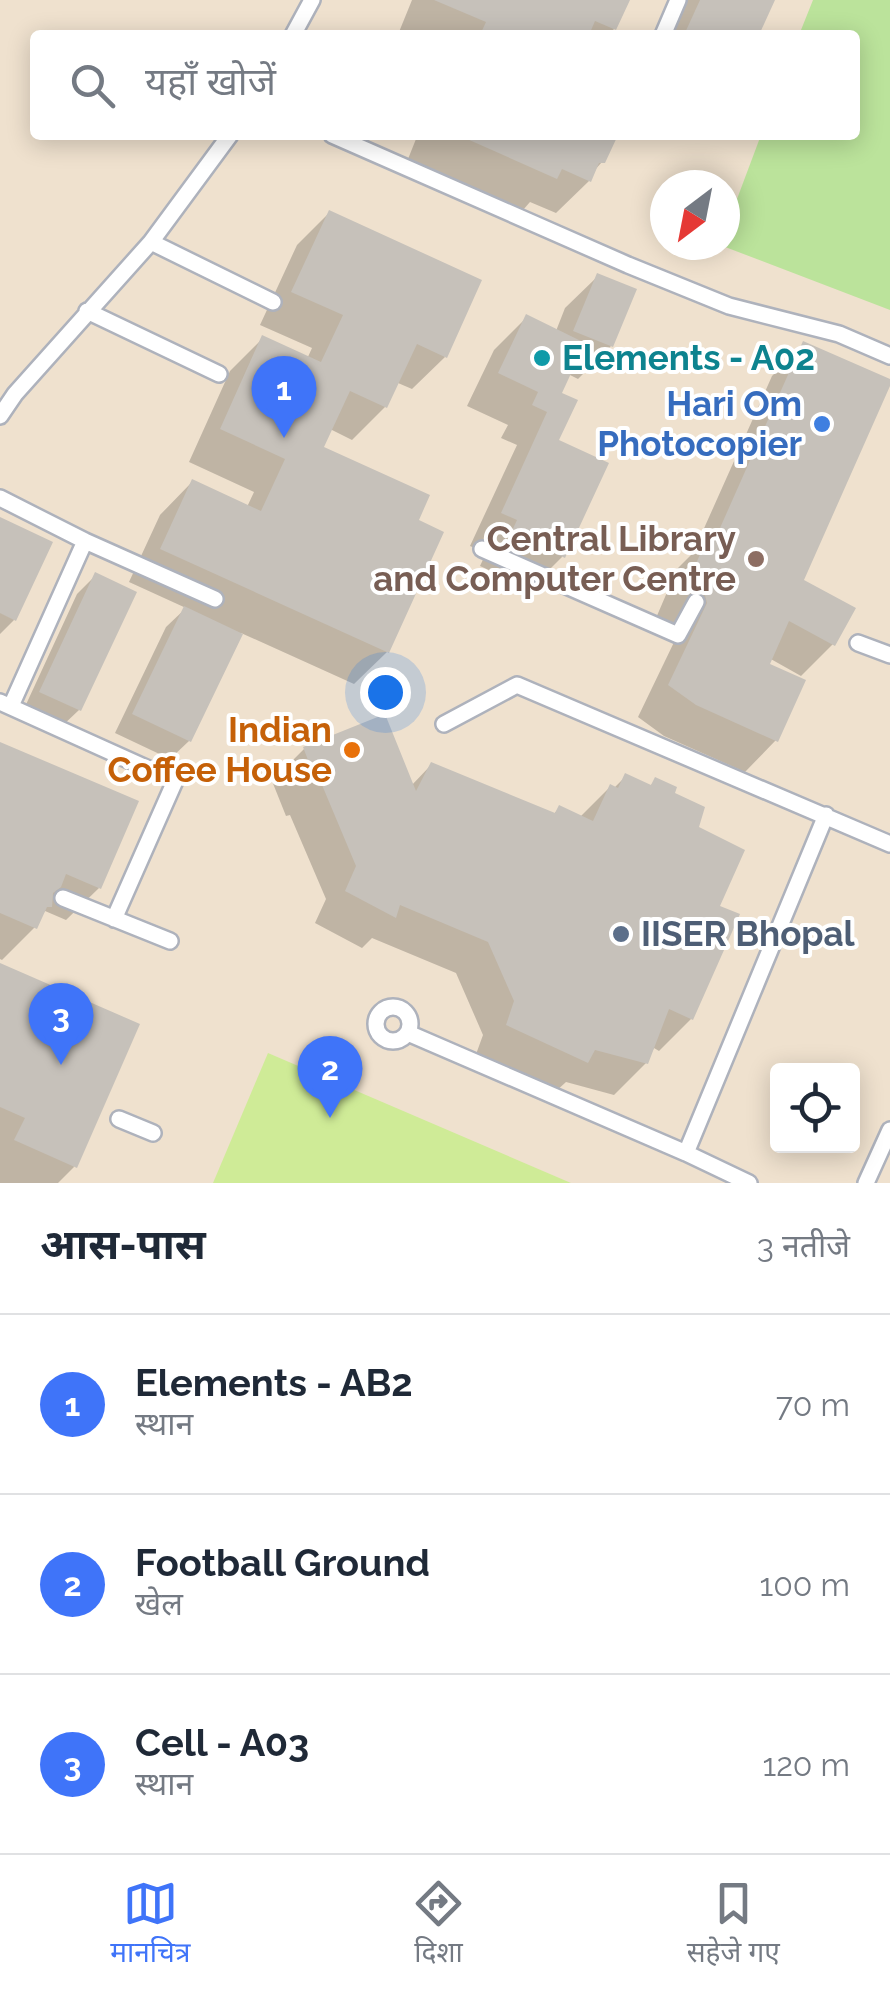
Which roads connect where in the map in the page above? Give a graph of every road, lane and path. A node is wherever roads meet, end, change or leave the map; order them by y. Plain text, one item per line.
1 (312, 0) edge
2 (678, 0) edge
3 (296, 30) edge
4 (665, 30) edge
5 (226, 140) edge
6 (343, 140) edge
7 (151, 242) junction
8 (274, 302) dead end
9 (87, 311) junction
10 (890, 356) edge
11 (219, 374) dead end
12 (0, 416) edge
13 (0, 498) edge
14 (85, 541) junction
15 (482, 549) dead end
16 (215, 599) dead end
17 (696, 602) dead end
18 (858, 643) dead end
19 (890, 655) edge
20 (5, 704) edge
21 (444, 724) dead end
22 (826, 816) junction
23 (890, 844) edge
24 (62, 898) dead end
25 (114, 920) junction
26 (170, 942) dead end
27 (408, 1033) dead end
28 (118, 1119) dead end
29 (890, 1130) edge
30 (153, 1133) dead end
31 (686, 1153) junction
32 (749, 1183) edge
33 (866, 1183) edge

1 - 3 lane
2 - 4 lane
5 - 7 lane
6 - 10 lane
7 - 8 lane
7 - 9 lane
9 - 11 lane
9 - 12 lane
13 - 14 lane
14 - 16 lane
14 - 20 lane
15 - 17 lane
18 - 19 lane
20 - 25 lane
21 - 22 lane
22 - 23 lane
22 - 31 lane
24 - 25 lane
25 - 26 lane
27 - 31 lane
28 - 30 lane
29 - 33 lane
31 - 32 lane

